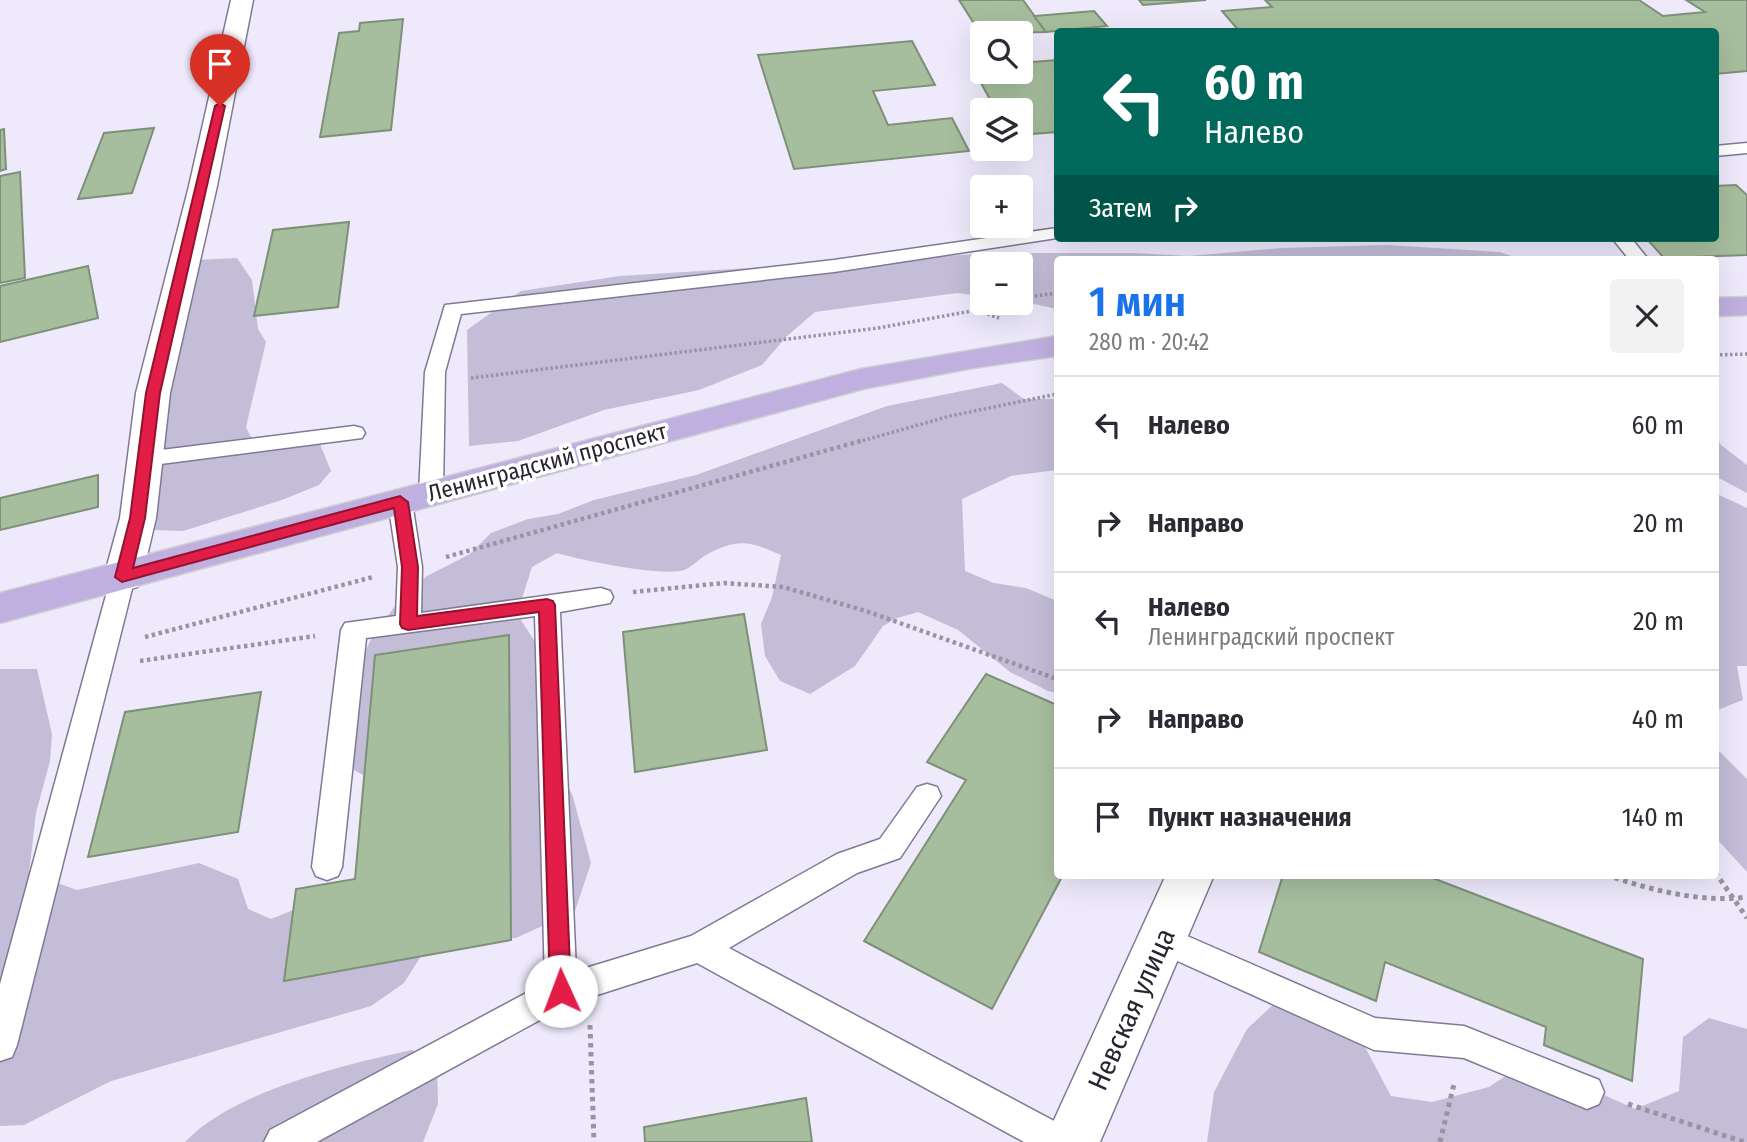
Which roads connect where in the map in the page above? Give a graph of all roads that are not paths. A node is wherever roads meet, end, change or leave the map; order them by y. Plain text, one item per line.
1 (242, 0) edge
2 (1747, 148) edge
3 (1719, 151) edge
4 (1054, 233) edge
5 (1624, 242) edge
6 (1636, 256) edge
7 (1747, 306) edge
8 (1719, 307) edge
9 (1054, 346) edge
10 (354, 433) dead end
11 (145, 459) junction
12 (415, 497) junction
13 (122, 577) junction
14 (601, 597) road end
15 (547, 605) junction
16 (0, 608) edge
17 (408, 624) junction
18 (927, 796) dead end
19 (327, 867) dead end
20 (1187, 879) edge
21 (1162, 939) junction
22 (699, 948) junction
23 (575, 987) junction
24 (0, 1045) edge
25 (1587, 1092) road end
26 (282, 1142) edge
27 (1059, 1142) edge
28 (1072, 1142) edge

1 - 11 street
2 - 3 lane
4 - 12 lane
5 - 6 lane
7 - 8 main road
9 - 12 main road, Ленинградский проспект
10 - 11 lane
11 - 13 street
12 - 13 main road, Ленинградский проспект
12 - 17 lane
13 - 16 main road, Ленинградский проспект
13 - 24 lane
14 - 15 lane
15 - 17 lane
15 - 23 lane
17 - 19 lane
18 - 22 lane
20 - 21 street, Невская улица
21 - 25 lane
21 - 28 street, Невская улица
22 - 23 lane
22 - 27 lane
23 - 26 lane

